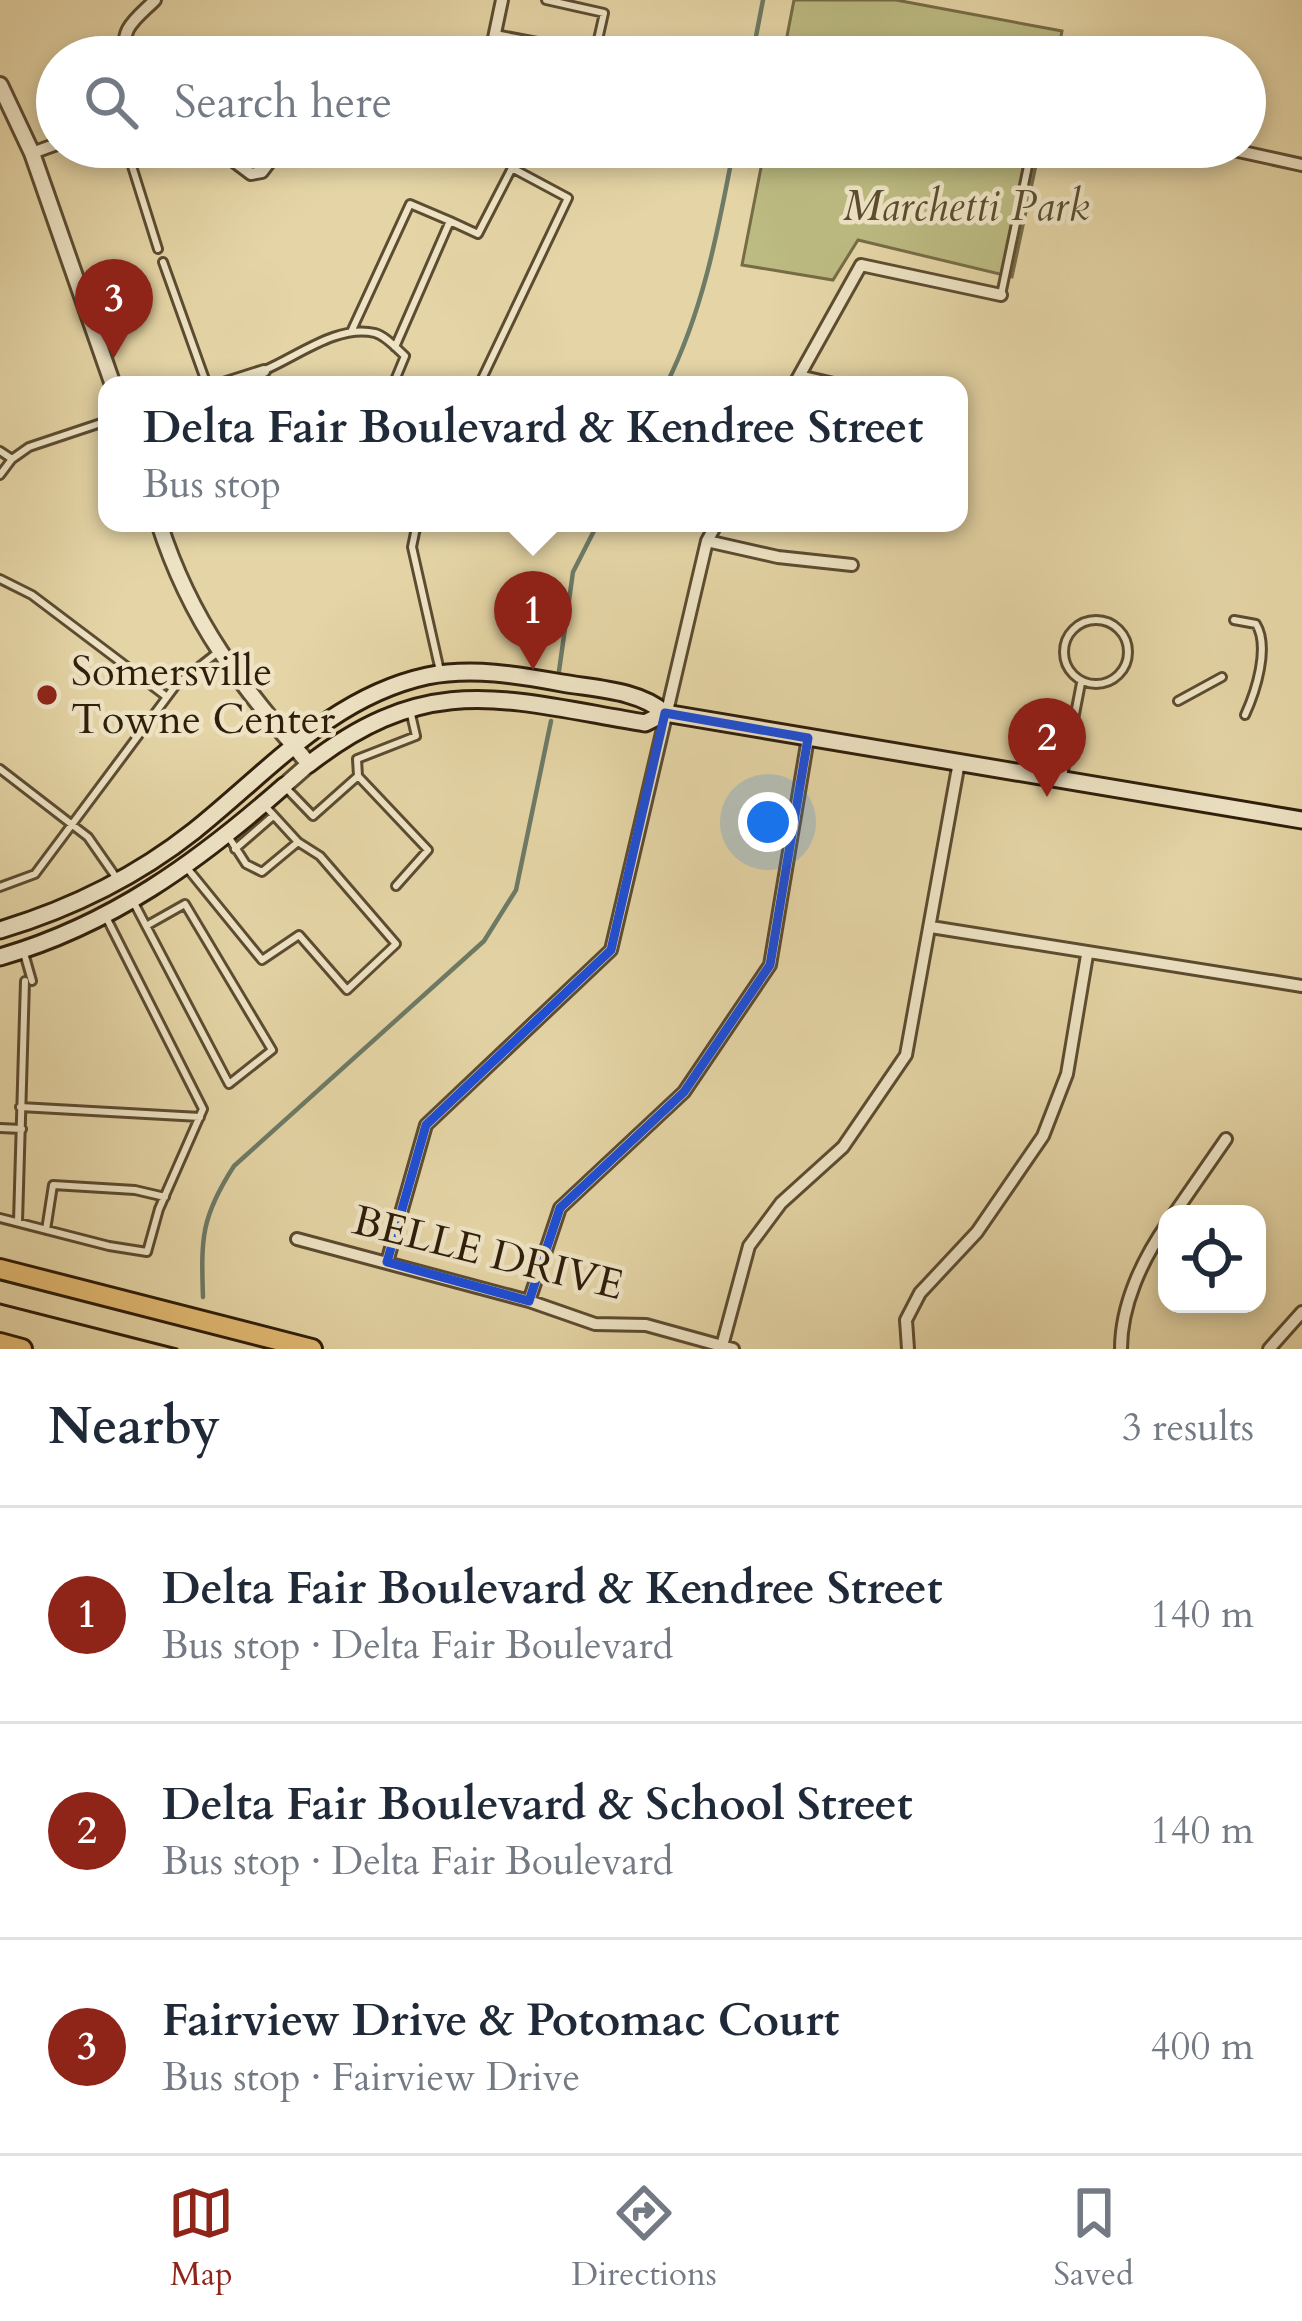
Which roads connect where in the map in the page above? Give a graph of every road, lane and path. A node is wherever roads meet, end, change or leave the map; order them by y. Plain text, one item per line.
1 (154, 0) edge
2 (502, 0) edge
3 (546, 0) edge
4 (495, 34) joint
5 (124, 36) edge
6 (506, 36) edge
7 (599, 36) edge
8 (0, 85) edge
9 (36, 152) edge
10 (32, 153) junction
11 (1266, 157) edge
12 (36, 164) edge
13 (1302, 165) edge
14 (37, 168) edge
15 (133, 168) edge
16 (511, 168) edge
17 (514, 168) edge
18 (1027, 168) edge
19 (450, 220) junction
20 (158, 249) dead end
21 (163, 262) dead end
22 (1000, 295) joint
23 (351, 332) junction
24 (394, 347) junction
25 (264, 371) joint
26 (110, 376) edge
27 (204, 376) edge
28 (248, 376) edge
29 (397, 376) edge
30 (483, 376) edge
31 (798, 376) edge
32 (98, 424) edge
33 (0, 451) edge
34 (12, 459) junction
35 (0, 475) edge
36 (162, 532) edge
37 (415, 532) edge
38 (712, 532) edge
39 (707, 541) junction
40 (852, 565) dead end
41 (0, 579) edge
42 (1234, 620) dead end
43 (218, 652) junction
44 (441, 674) junction
45 (1222, 676) dead end
46 (1081, 682) junction
47 (167, 698) junction
48 (1178, 700) dead end
49 (409, 707) junction
50 (665, 713) junction
51 (1245, 715) dead end
52 (808, 738) junction
53 (293, 746) junction
54 (959, 763) junction
55 (309, 764) junction
56 (0, 769) edge
57 (358, 776) junction
58 (1062, 779) junction
59 (284, 786) junction
60 (268, 810) junction
61 (1302, 820) edge
62 (72, 824) junction
63 (298, 842) junction
64 (231, 843) junction
65 (187, 868) junction
66 (118, 880) junction
67 (396, 886) dead end
68 (0, 887) edge
69 (133, 901) junction
70 (105, 915) junction
71 (146, 926) junction
72 (931, 927) junction
73 (0, 929) edge
74 (23, 950) junction
75 (1087, 955) junction
76 (0, 957) edge
77 (1302, 986) edge
78 (20, 1107) junction
79 (200, 1117) junction
80 (0, 1128) edge
81 (22, 1129) junction
82 (1226, 1139) dead end
83 (165, 1197) junction
84 (1180, 1205) edge
85 (0, 1218) edge
86 (18, 1222) junction
87 (46, 1229) junction
88 (1158, 1237) edge
89 (297, 1238) dead end
90 (387, 1262) junction
91 (0, 1269) edge
92 (529, 1301) junction
93 (1302, 1312) edge
94 (0, 1343) edge
95 (728, 1348) edge
96 (22, 1349) edge
97 (312, 1349) edge
98 (908, 1349) edge
99 (1121, 1349) edge
100 (1269, 1349) edge

1 - 5 street
2 - 4 street
3 - 7 lane
4 - 6 lane
8 - 10 street
9 - 10 street
10 - 12 street
11 - 13 street
14 - 26 street
15 - 20 lane
16 - 19 lane
17 - 30 lane
18 - 22 lane
19 - 23 lane
19 - 24 lane
21 - 27 lane
22 - 31 street
23 - 24 lane
23 - 25 lane
24 - 29 lane
25 - 28 street
32 - 34 lane
33 - 34 lane
34 - 35 lane
36 - 43 street
37 - 44 lane
38 - 39 street
39 - 40 street
39 - 50 street
41 - 47 lane
42 - 51 lane
43 - 47 lane
43 - 53 street
44 - 50 main road
44 - 53 main road
45 - 48 lane
46 - 46 lane
46 - 58 lane
47 - 62 lane
49 - 50 main road
49 - 55 main road
49 - 57 lane
50 - 52 main road
50 - 90 street
52 - 54 main road
52 - 92 street
53 - 55 street
53 - 66 main road
54 - 58 main road
54 - 72 street
55 - 59 street
56 - 62 lane
57 - 59 lane
57 - 67 lane
58 - 61 main road
59 - 60 main road
60 - 63 lane
60 - 64 main road
62 - 66 lane
62 - 68 lane
63 - 64 lane
63 - 65 lane
64 - 65 main road
65 - 69 main road
66 - 73 main road
69 - 70 main road
69 - 71 lane
70 - 74 main road
70 - 79 lane
71 - 71 lane
72 - 75 street
72 - 95 street
74 - 76 main road
74 - 78 lane
75 - 77 street
75 - 98 street
78 - 79 lane
78 - 81 lane
79 - 83 lane
80 - 81 lane
81 - 86 lane
82 - 84 street
83 - 87 lane
83 - 87 lane
85 - 86 lane
86 - 87 lane
88 - 99 street
89 - 90 street, BELLE DRIVE
90 - 92 street, BELLE DRIVE
91 - 97 highway
92 - 95 street, BELLE DRIVE
93 - 100 street
94 - 96 highway

